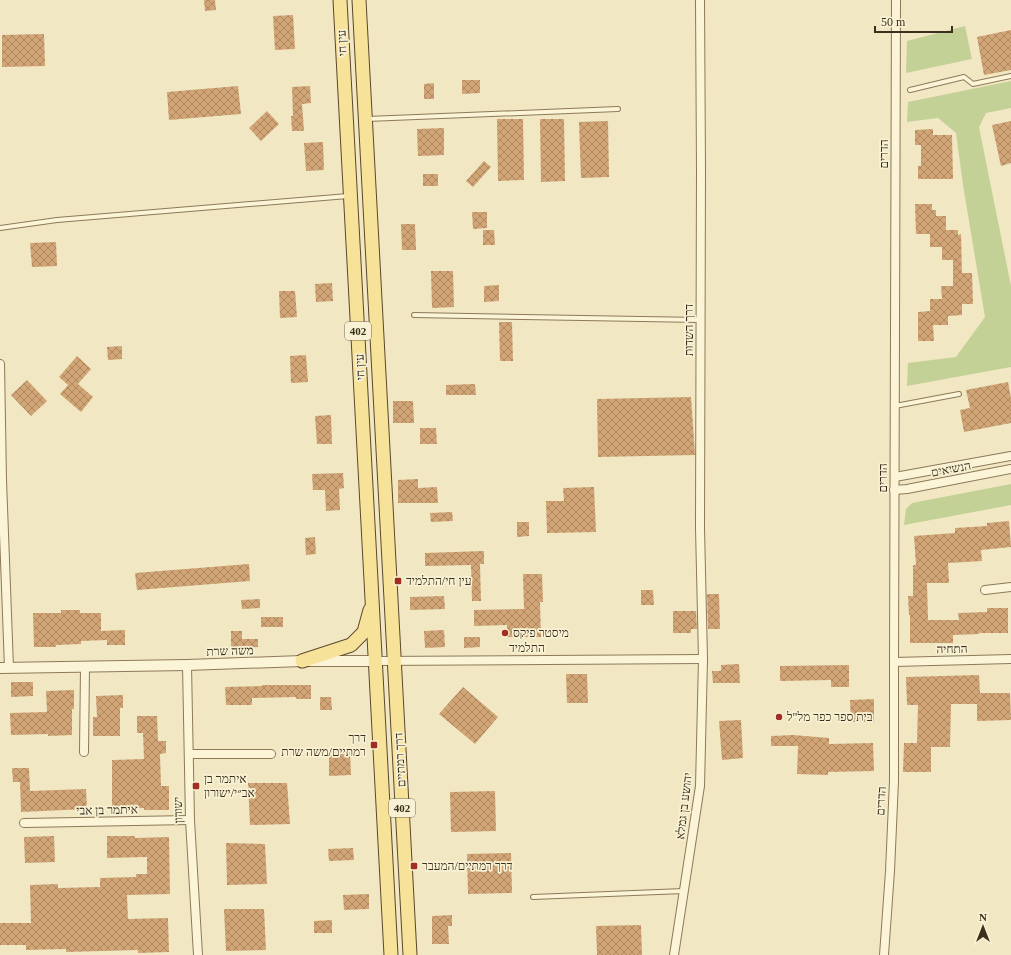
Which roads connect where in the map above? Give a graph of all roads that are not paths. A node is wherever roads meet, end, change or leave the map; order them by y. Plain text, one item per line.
1 (340, 0) edge
2 (359, 0) edge
3 (700, 0) edge
4 (896, 0) edge
5 (1011, 76) edge
6 (910, 90) dead end
7 (618, 109) dead end
8 (365, 119) junction
9 (351, 196) junction
10 (0, 228) edge
11 (414, 315) dead end
12 (701, 320) junction
13 (0, 364) edge
14 (959, 394) dead end
15 (895, 406) junction
16 (1011, 456) edge
17 (1011, 469) edge
18 (895, 477) junction
19 (894, 490) junction
20 (1011, 587) edge
21 (985, 590) dead end
22 (373, 601) junction
23 (703, 659) junction
24 (1011, 659) edge
25 (302, 661) junction
26 (395, 661) junction
27 (376, 662) junction
28 (894, 662) junction
29 (187, 665) junction
30 (85, 667) junction
31 (4, 668) edge
32 (84, 752) dead end
33 (189, 754) junction
34 (271, 754) dead end
35 (190, 820) junction
36 (24, 823) dead end
37 (684, 891) junction
38 (533, 897) dead end
39 (198, 955) edge
40 (391, 955) edge
41 (410, 955) edge
42 (674, 955) edge
43 (884, 955) edge

1 - 9 main road, עין חי / 402
2 - 8 main road, עין חי / 402
3 - 12 street, דרך השדות
4 - 15 street, הדרים
5 - 6 lane
7 - 8 lane
8 - 26 main road, עין חי / 402
9 - 10 lane
9 - 22 main road, עין חי / 402
11 - 12 lane
12 - 23 street, דרך השדות
13 - 31 street
14 - 15 lane
15 - 18 street, הדרים
16 - 18 street, הנשיאים
17 - 19 street, הנשיאים
18 - 19 street, הדרים
19 - 28 street, הדרים
20 - 21 street
22 - 25 main road
22 - 27 main road, עין חי / 402
23 - 26 street, התלמיד
23 - 37 street, יהושע בן גמלא
24 - 28 street, התחיה
25 - 27 street, משה שרת
25 - 29 street, משה שרת
26 - 27 street, התלמיד
26 - 41 main road, דרך רמתיים / 402
27 - 40 main road, דרך רמתיים / 402
28 - 43 street, הדרים
29 - 30 street, משה שרת
29 - 33 street, ישורון
30 - 31 street, משה שרת
30 - 32 street
33 - 34 street
33 - 35 street, ישורון
35 - 36 street, איתמר בן אבי
35 - 39 street, ישורון
37 - 38 lane
37 - 42 street, יהושע בן גמלא

